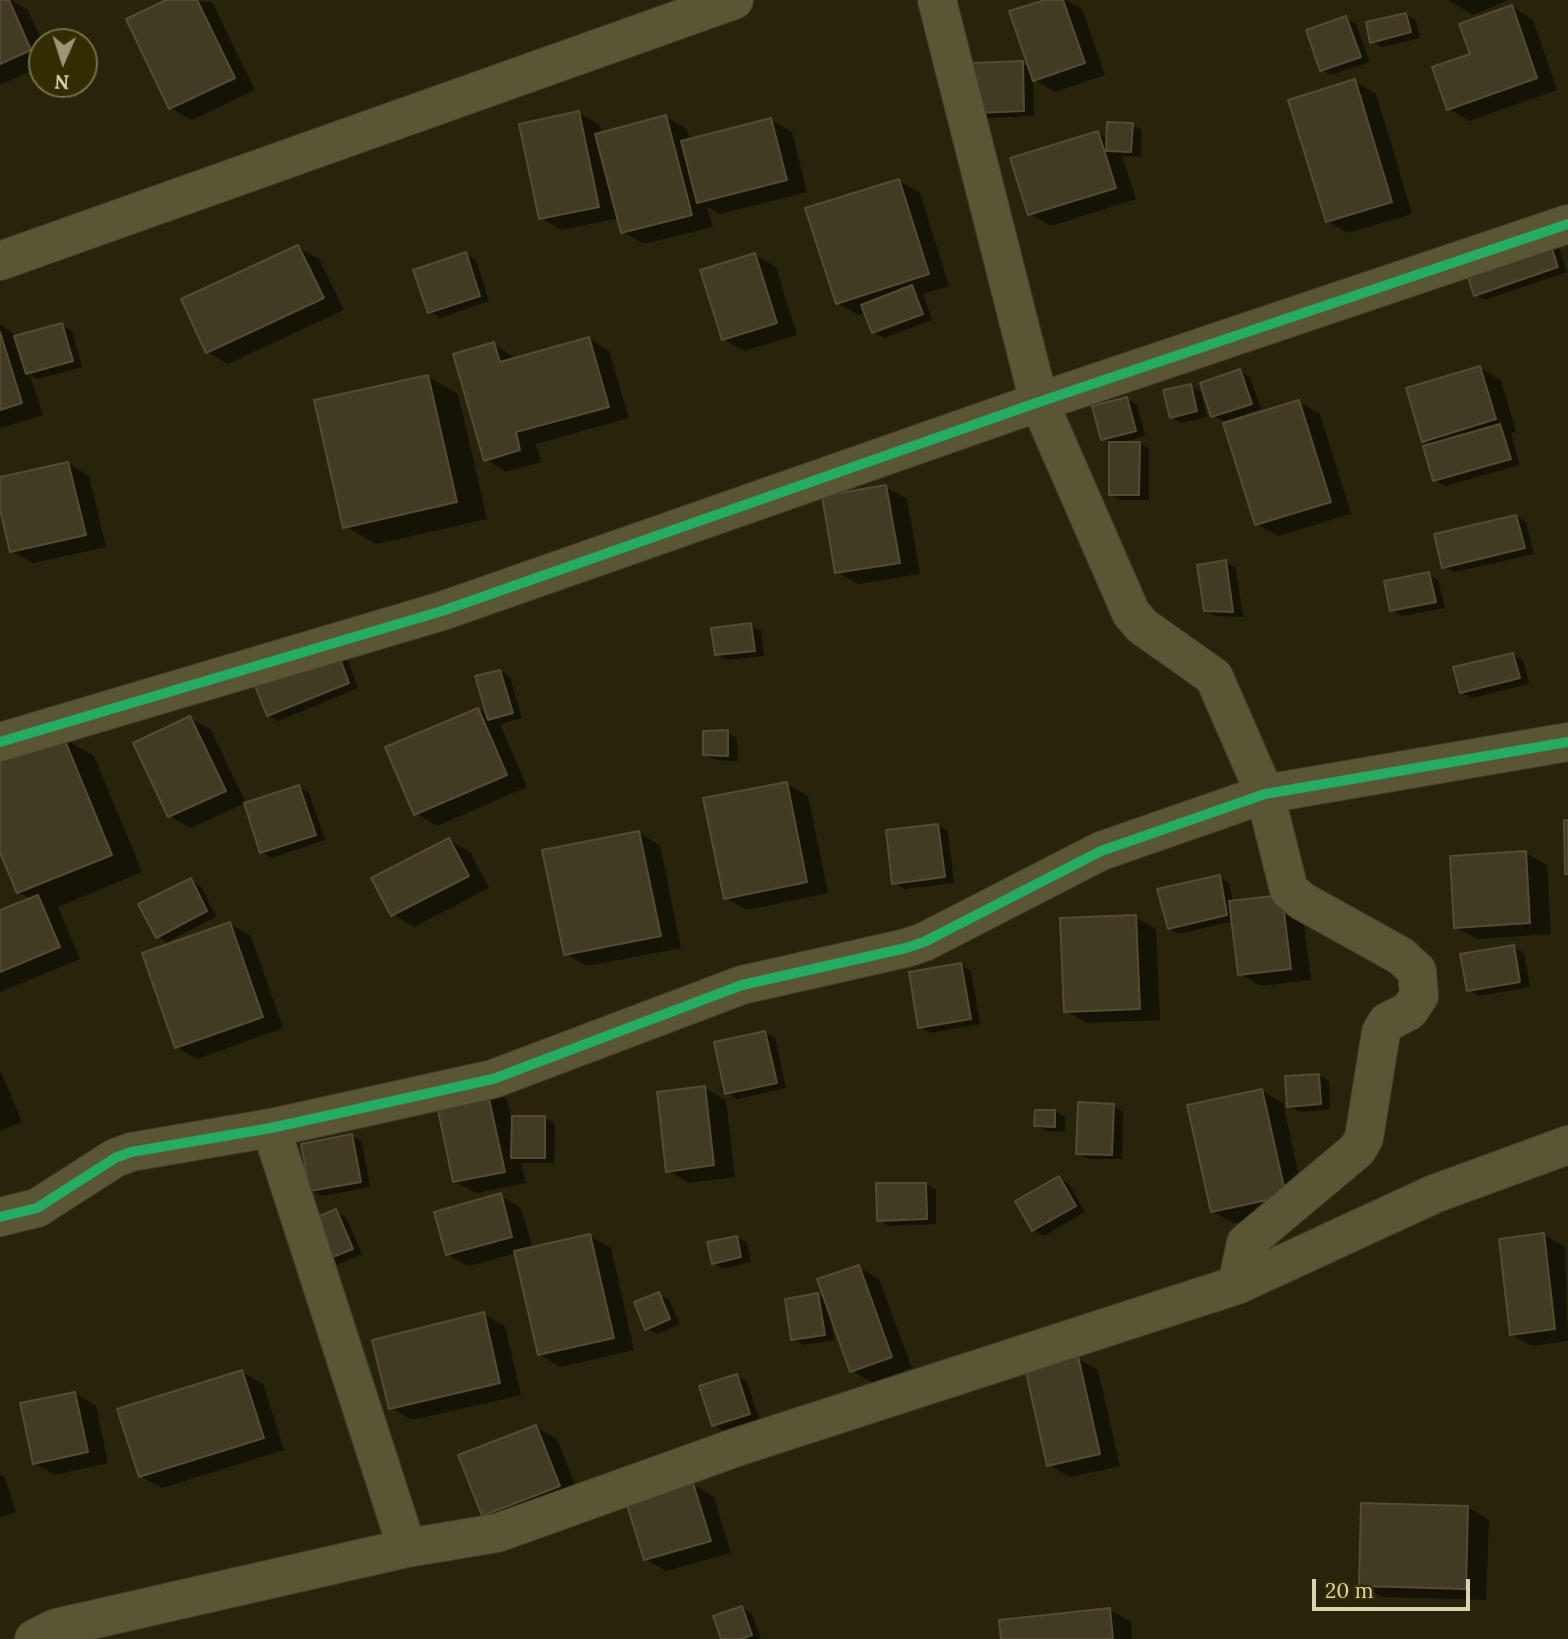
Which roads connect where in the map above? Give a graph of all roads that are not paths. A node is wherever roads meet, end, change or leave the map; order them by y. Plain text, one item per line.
1 (734, 0) edge
2 (936, 0) edge
3 (1568, 224) edge
4 (0, 261) edge
5 (1039, 402) junction
6 (0, 742) edge
7 (1568, 742) edge
8 (1265, 794) junction
9 (271, 1128) junction
10 (1568, 1145) edge
11 (0, 1217) edge
12 (1237, 1284) junction
13 (407, 1548) junction
14 (34, 1639) edge

1 - 4 street
2 - 5 street
3 - 5 street
5 - 6 street
5 - 8 street
7 - 8 street
8 - 9 street
8 - 12 street
9 - 11 street
9 - 13 street
10 - 12 street
12 - 13 street
13 - 14 street

